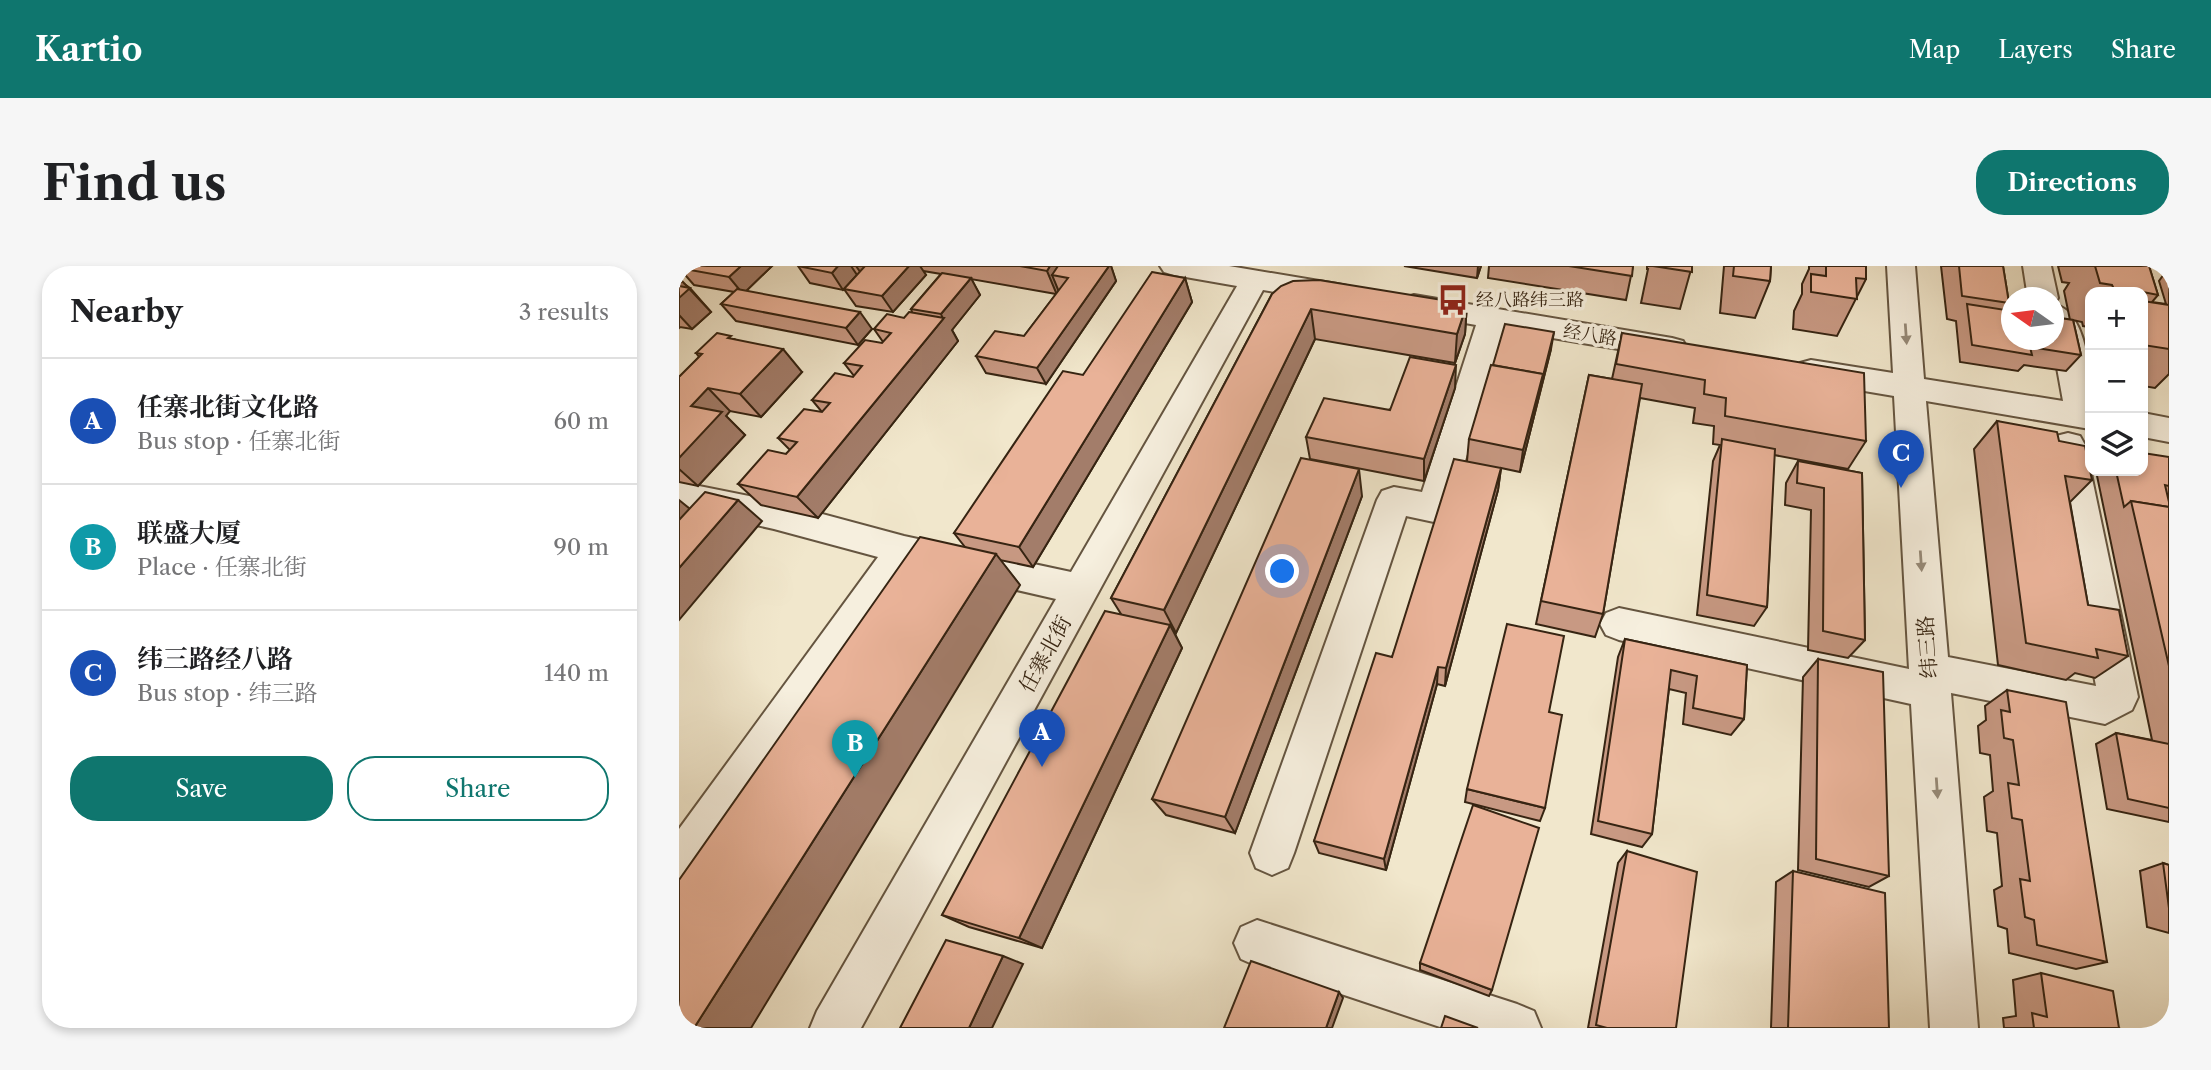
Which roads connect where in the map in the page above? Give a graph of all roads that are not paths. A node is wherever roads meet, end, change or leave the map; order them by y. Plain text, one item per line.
1 (1174, 266) edge
2 (1901, 266) edge
3 (2037, 266) edge
4 (1255, 279) junction
5 (2041, 287) edge
6 (1493, 318) junction
7 (2064, 326) edge
8 (1694, 352) edge
9 (1788, 367) edge
10 (1909, 387) junction
11 (2078, 415) edge
12 (2148, 426) edge
13 (2169, 430) edge
14 (679, 495) edge
15 (904, 550) junction
16 (1081, 589) junction
17 (1619, 624) dead end
18 (1930, 681) junction
19 (1272, 853) dead end
20 (679, 866) edge
21 (1257, 943) dead end
22 (834, 1028) edge
23 (1517, 1028) edge
24 (1954, 1028) edge

1 - 4 street, 经八路
2 -> 10 street, 纬三路
3 - 5 street
4 - 6 street, 经八路
4 - 16 street, 任寨北街
6 - 8 street, 经八路
6 - 19 street
7 - 11 street
9 - 10 street
10 - 11 street
10 -> 18 street, 纬三路
11 - 18 street
12 - 13 street
14 - 15 street
15 - 16 street
15 - 20 street
16 - 22 street, 任寨北街
17 - 18 street
18 -> 24 street, 纬三路
21 - 23 street

